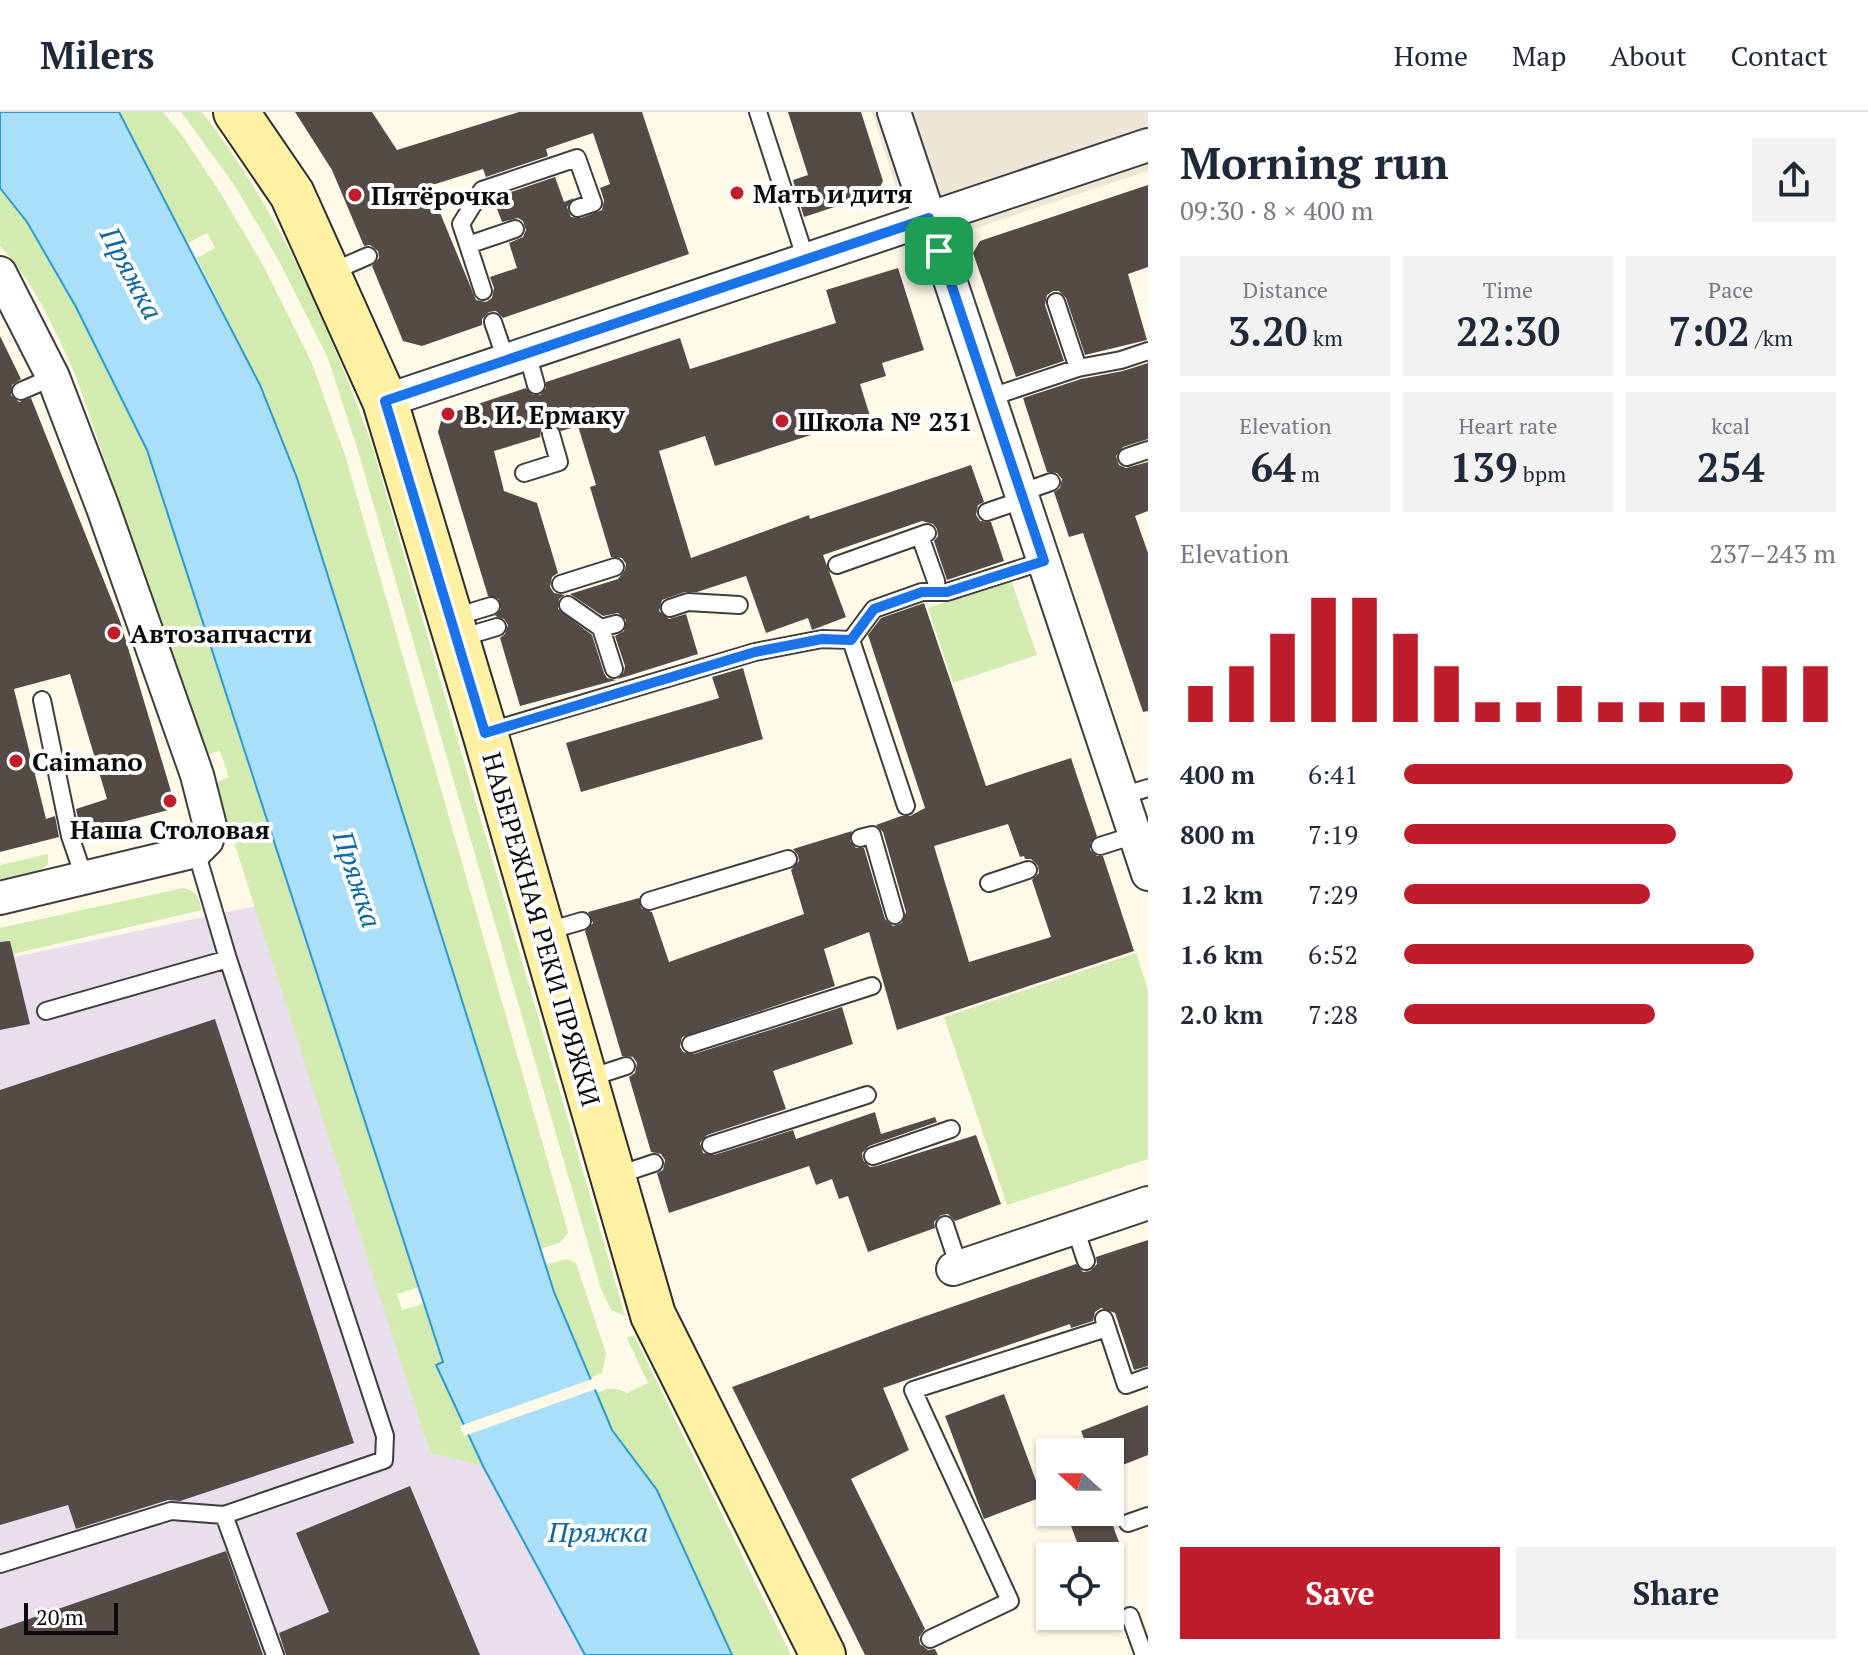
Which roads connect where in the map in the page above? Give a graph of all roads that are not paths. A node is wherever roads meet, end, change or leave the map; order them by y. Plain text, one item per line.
1 (236, 112) edge
2 (758, 112) edge
3 (894, 112) edge
4 (1148, 145) edge
5 (578, 208) dead end
6 (929, 218) junction
7 (515, 229) dead end
8 (468, 245) junction
9 (368, 256) dead end
10 (806, 260) junction
11 (0, 273) edge
12 (327, 274) junction
13 (483, 291) dead end
14 (1056, 302) dead end
15 (493, 322) dead end
16 (1148, 351) edge
17 (516, 357) junction
18 (1078, 368) junction
19 (53, 377) junction
20 (536, 385) dead end
21 (21, 391) dead end
22 (988, 398) junction
23 (385, 401) junction
24 (551, 434) dead end
25 (1148, 450) edge
26 (1127, 457) dead end
27 (524, 473) dead end
28 (1051, 482) dead end
29 (1021, 496) junction
30 (987, 512) dead end
31 (1044, 561) junction
32 (837, 565) dead end
33 (615, 567) dead end
34 (561, 584) dead end
35 (937, 592) junction
36 (568, 605) dead end
37 (739, 605) dead end
38 (491, 606) dead end
39 (670, 608) dead end
40 (468, 628) junction
41 (851, 640) junction
42 (614, 669) dead end
43 (42, 700) dead end
44 (485, 733) junction
45 (1135, 792) edge
46 (906, 806) dead end
47 (1135, 835) junction
48 (860, 838) dead end
49 (1100, 846) dead end
50 (196, 851) junction
51 (788, 859) dead end
52 (1028, 870) dead end
53 (1148, 874) edge
54 (84, 877) junction
55 (989, 883) dead end
56 (0, 898) edge
57 (649, 901) dead end
58 (895, 915) dead end
59 (228, 959) junction
60 (872, 986) dead end
61 (46, 1011) dead end
62 (691, 1044) dead end
63 (626, 1066) dead end
64 (585, 1079) junction
65 (867, 1095) dead end
66 (951, 1129) dead end
67 (711, 1145) dead end
68 (873, 1156) dead end
69 (654, 1163) dead end
70 (613, 1177) junction
71 (1148, 1203) edge
72 (945, 1225) dead end
73 (1075, 1228) junction
74 (1086, 1261) dead end
75 (956, 1268) joint
76 (1148, 1377) edge
77 (224, 1515) junction
78 (1148, 1516) edge
79 (1128, 1523) dead end
80 (0, 1564) edge
81 (1130, 1616) dead end
82 (930, 1639) dead end
83 (275, 1655) edge
84 (823, 1655) edge
85 (1144, 1655) edge

1 - 12 main road, НАБЕРЕЖНАЯ РЕКИ ПРЯЖКИ
2 - 10 lane
3 - 6 street
4 - 6 street
5 - 8 lane
6 - 10 street
6 - 22 street
7 - 8 lane
8 - 13 lane
9 - 12 lane
10 - 17 street
11 - 19 street
12 - 23 main road, НАБЕРЕЖНАЯ РЕКИ ПРЯЖКИ
14 - 18 lane
15 - 17 lane
16 - 18 lane
17 - 20 lane
17 - 23 street
18 - 22 lane
19 - 21 lane
19 - 50 street
22 - 29 street
23 - 40 main road, НАБЕРЕЖНАЯ РЕКИ ПРЯЖКИ
24 - 27 lane
25 - 26 lane
28 - 29 lane
29 - 30 lane
29 - 31 street
31 - 35 lane
31 - 45 street
32 - 35 lane
33 - 34 lane
35 - 41 lane
36 - 42 lane
37 - 39 lane
38 - 40 lane
40 - 44 main road, НАБЕРЕЖНАЯ РЕКИ ПРЯЖКИ
41 - 44 lane
41 - 46 lane
43 - 54 lane
44 - 64 main road, НАБЕРЕЖНАЯ РЕКИ ПРЯЖКИ
45 - 47 street
47 - 49 lane
47 - 53 street
48 - 58 lane
50 - 54 street
50 - 59 lane
51 - 57 lane
52 - 55 lane
54 - 56 street
59 - 61 lane
59 - 77 lane
60 - 62 lane
63 - 64 lane
64 - 70 main road, НАБЕРЕЖНАЯ РЕКИ ПРЯЖКИ
65 - 67 lane
66 - 68 lane
69 - 70 lane
70 - 84 main road, НАБЕРЕЖНАЯ РЕКИ ПРЯЖКИ
71 - 73 street
72 - 75 lane
73 - 74 lane
73 - 75 street
76 - 82 lane
77 - 80 lane
77 - 83 lane
78 - 79 lane
81 - 85 lane

